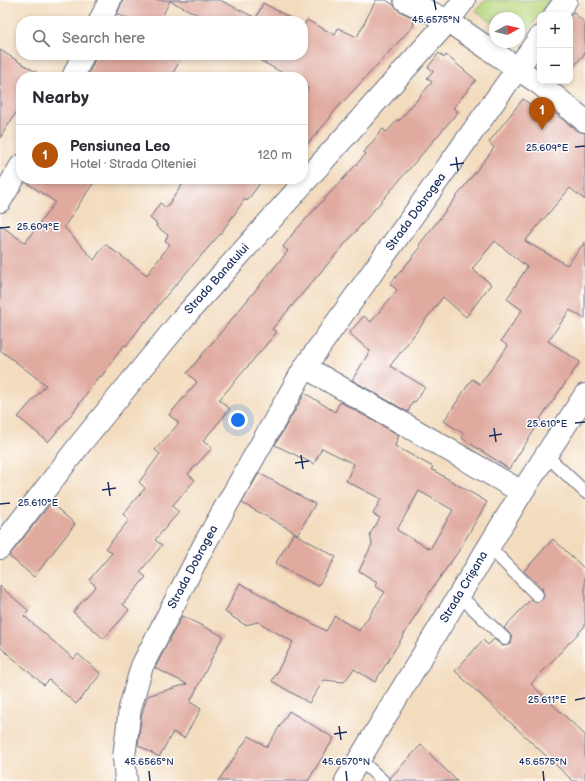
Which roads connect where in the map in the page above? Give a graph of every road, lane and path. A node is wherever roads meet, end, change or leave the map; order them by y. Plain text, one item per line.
1 (110, 0) edge
2 (405, 0) edge
3 (464, 0) edge
4 (566, 0) edge
5 (557, 12) edge
6 (102, 16) edge
7 (448, 21) junction
8 (537, 41) edge
9 (82, 60) edge
10 (518, 69) junction
11 (76, 72) edge
12 (585, 121) edge
13 (16, 174) edge
14 (308, 178) edge
15 (303, 184) edge
16 (0, 201) edge
17 (305, 367) junction
18 (585, 395) edge
19 (546, 455) junction
20 (522, 492) junction
21 (585, 492) edge
22 (489, 547) junction
23 (0, 548) edge
24 (459, 595) junction
25 (537, 595) dead end
26 (505, 639) dead end
27 (359, 759) junction
28 (126, 781) edge
29 (346, 781) edge
30 (383, 781) edge

1 - 6 street
2 - 7 street
3 - 7 street
4 - 5 street
7 - 10 street
7 - 14 street, Strada Banatului
8 - 10 street, Strada Dobrogea
9 - 11 street
10 - 12 street
10 - 17 street, Strada Dobrogea
13 - 16 street
15 - 23 street, Strada Banatului
17 - 20 street
17 - 28 street, Strada Dobrogea
18 - 19 street, Strada Crișana
19 - 20 street, Strada Crișana
19 - 21 lane
20 - 22 street, Strada Crișana
22 - 24 street, Strada Crișana
22 - 25 lane
24 - 26 lane
24 - 27 street, Strada Crișana
27 - 29 street, Strada Crișana
27 - 30 lane

